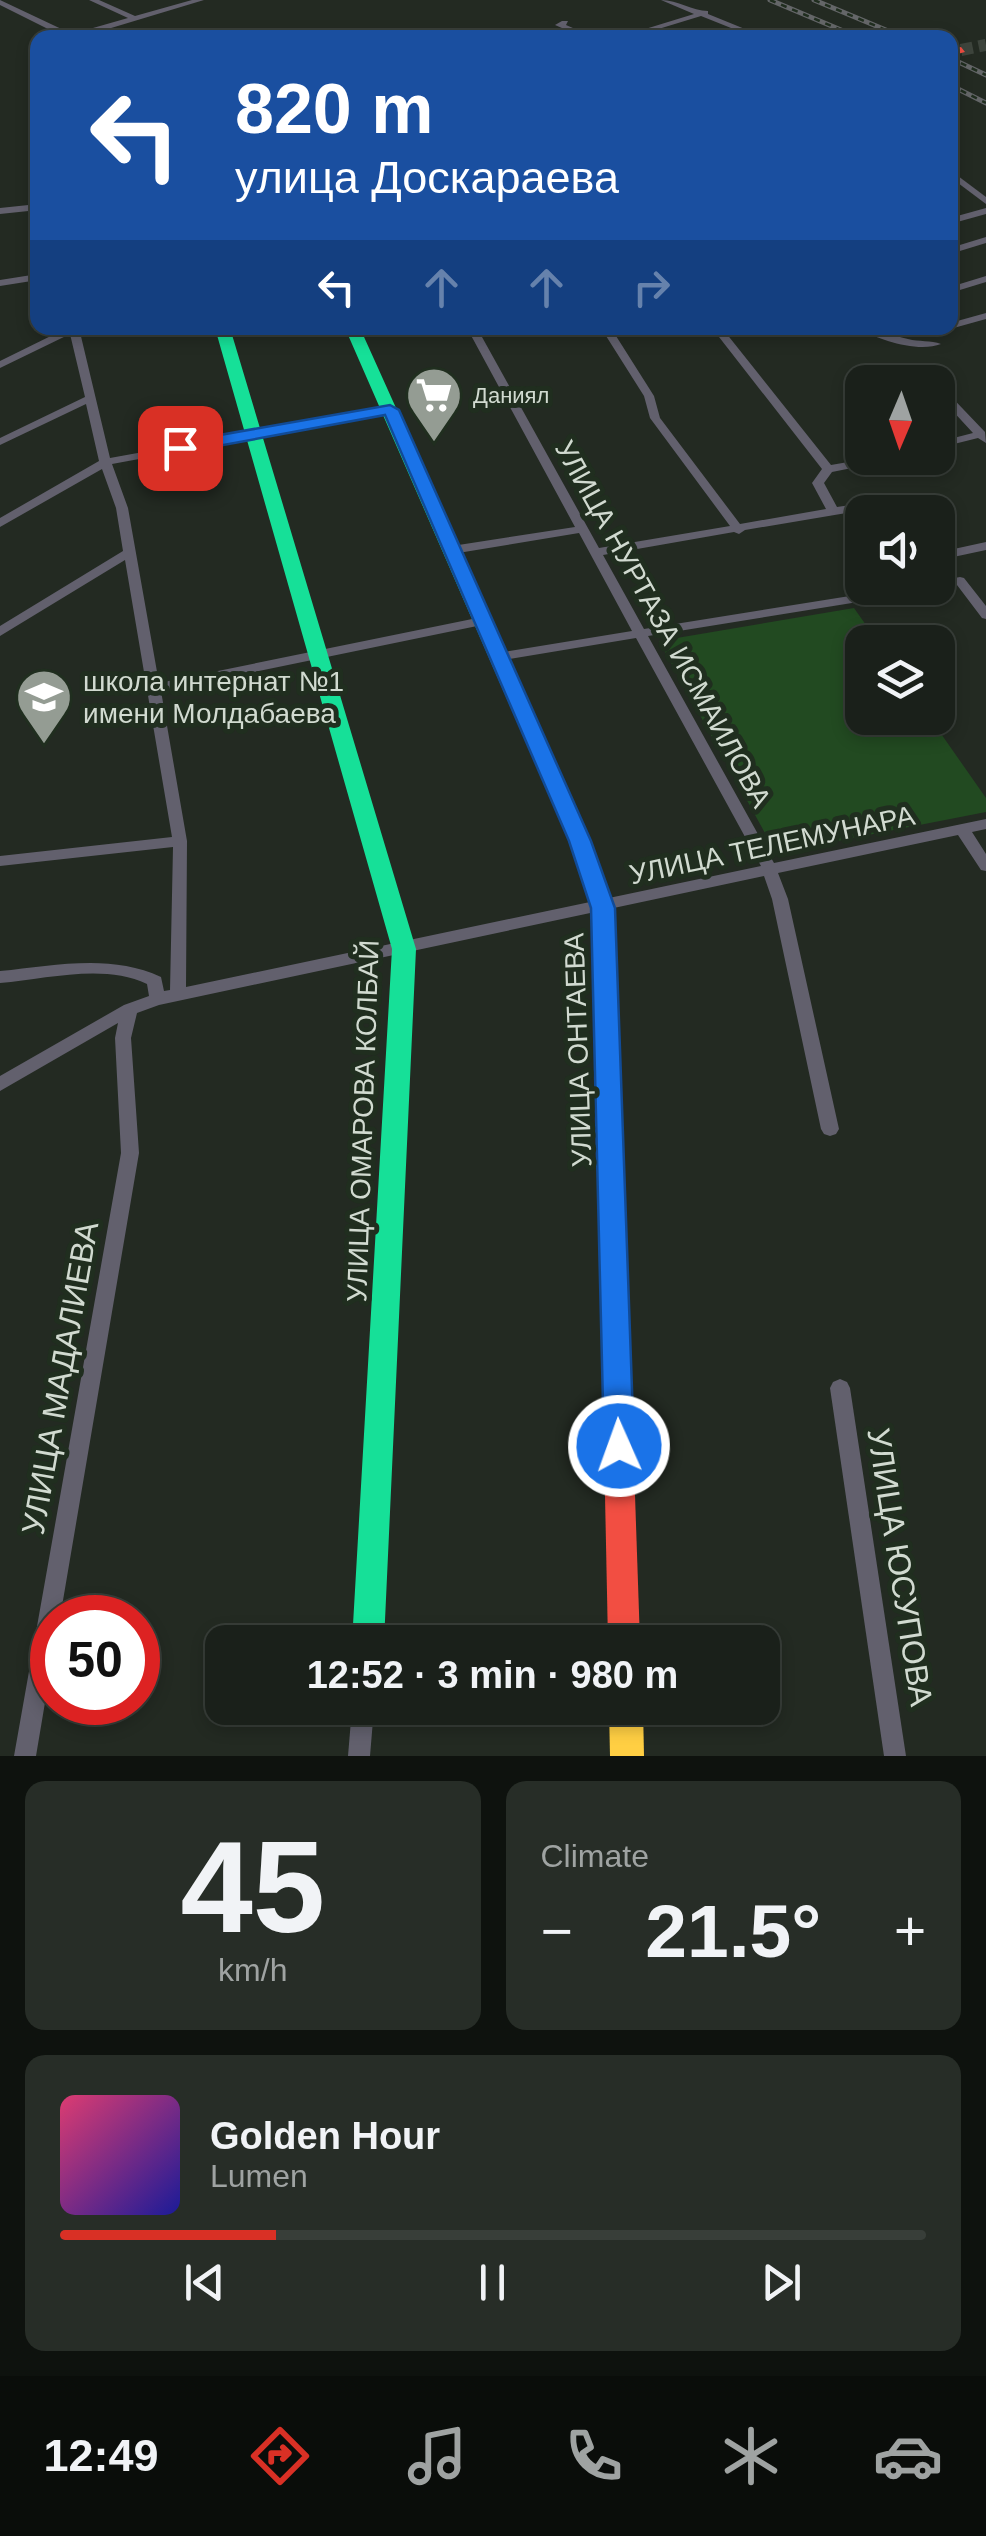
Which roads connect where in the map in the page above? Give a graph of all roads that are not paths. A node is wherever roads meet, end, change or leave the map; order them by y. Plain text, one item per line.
1 (94, 0) edge
2 (200, 0) edge
3 (665, 0) edge
4 (0, 2) edge
5 (705, 13) junction
6 (135, 19) junction
7 (565, 23) dead end
8 (57, 30) edge
9 (96, 30) edge
10 (572, 30) edge
11 (647, 30) edge
12 (745, 30) edge
13 (958, 180) edge
14 (986, 202) edge
15 (30, 208) edge
16 (0, 211) edge
17 (986, 211) edge
18 (967, 217) junction
19 (958, 219) edge
20 (986, 227) edge
21 (985, 242) edge
22 (958, 249) edge
23 (30, 278) edge
24 (986, 279) edge
25 (0, 282) edge
26 (958, 288) edge
27 (986, 316) edge
28 (958, 324) edge
29 (60, 335) edge
30 (75, 335) edge
31 (224, 335) edge
32 (355, 335) edge
33 (476, 335) edge
34 (611, 335) edge
35 (723, 335) edge
36 (886, 335) edge
37 (936, 344) dead end
38 (0, 365) edge
39 (89, 399) junction
40 (955, 407) edge
41 (390, 410) junction
42 (256, 433) junction
43 (984, 437) edge
44 (0, 442) edge
45 (955, 443) edge
46 (106, 462) junction
47 (845, 466) edge
48 (828, 469) junction
49 (845, 510) edge
50 (834, 512) junction
51 (0, 523) edge
52 (583, 529) junction
53 (739, 530) junction
54 (986, 546) edge
55 (955, 549) edge
56 (452, 550) junction
57 (130, 552) junction
58 (598, 552) junction
59 (955, 573) edge
60 (960, 581) junction
61 (955, 582) edge
62 (845, 600) edge
63 (986, 616) edge
64 (482, 621) junction
65 (0, 632) edge
66 (642, 632) junction
67 (319, 653) junction
68 (497, 657) junction
69 (155, 688) junction
70 (986, 824) edge
71 (962, 830) junction
72 (180, 841) junction
73 (0, 861) edge
74 (986, 866) edge
75 (769, 868) junction
76 (603, 908) junction
77 (404, 949) junction
78 (0, 976) edge
79 (178, 994) junction
80 (156, 999) junction
81 (130, 1009) junction
82 (0, 1084) edge
83 (830, 1129) dead end
84 (840, 1388) dead end
85 (369, 1625) edge
86 (624, 1625) edge
87 (362, 1725) edge
88 (626, 1725) edge
89 (25, 1756) edge
90 (359, 1756) edge
91 (627, 1756) edge
92 (896, 1756) edge

1 - 6 street
2 - 6 street
3 - 5 street
4 - 8 street
5 - 11 street
5 - 12 street
6 - 9 street
7 - 10 street
13 - 14 street
15 - 16 street
17 - 18 street
18 - 19 street
18 - 20 street
21 - 22 street
23 - 25 street
24 - 26 street
27 - 28 street
29 - 38 street
30 - 39 street
31 - 42 main road, УЛИЦА ОМАРОВА КОЛБАЙ
32 - 41 main road, УЛИЦА ОНТАЕВА
33 - 52 street, УЛИЦА НУРТАЗА ИСМАИЛОВА
34 - 53 street
35 - 48 street
36 - 37 street
39 - 44 street
39 - 46 street
40 - 43 street
41 - 42 street
41 - 56 main road, УЛИЦА ОНТАЕВА
42 - 46 street
42 - 67 main road, УЛИЦА ОМАРОВА КОЛБАЙ
43 - 45 street
46 - 51 street
46 - 57 street
47 - 48 street
48 - 50 street
49 - 50 street
50 - 53 street
52 - 56 street
52 - 58 street, УЛИЦА НУРТАЗА ИСМАИЛОВА
53 - 58 street
54 - 55 street
56 - 64 main road, УЛИЦА ОНТАЕВА
57 - 65 street
57 - 69 street
58 - 66 street, УЛИЦА НУРТАЗА ИСМАИЛОВА
59 - 60 street
60 - 61 street
60 - 63 street
62 - 66 street
64 - 67 street
64 - 68 main road, УЛИЦА ОНТАЕВА
66 - 68 street
66 - 75 street, УЛИЦА НУРТАЗА ИСМАИЛОВА
67 - 69 street
67 - 77 main road, УЛИЦА ОМАРОВА КОЛБАЙ
68 - 76 main road, УЛИЦА ОНТАЕВА
69 - 72 street
70 - 71 street, УЛИЦА ТЕЛЕМУНАРА
71 - 74 street
71 - 75 street, УЛИЦА ТЕЛЕМУНАРА
72 - 73 street
72 - 79 street
75 - 76 street, УЛИЦА ТЕЛЕМУНАРА
75 - 83 street, УЛИЦА НУРТАЗА ИСМАИЛОВА
76 - 77 street, УЛИЦА ТЕЛЕМУНАРА
76 - 86 main road, УЛИЦА ОНТАЕВА
77 - 79 street, УЛИЦА ТЕЛЕМУНАРА
77 - 85 main road, УЛИЦА ОМАРОВА КОЛБАЙ
78 - 80 street
79 - 80 street, УЛИЦА ТЕЛЕМУНАРА
80 - 81 street, УЛИЦА ТЕЛЕМУНАРА
81 - 82 street, УЛИЦА ТЕЛЕМУНАРА
81 - 89 street, УЛИЦА МАДАЛИЕВА
84 - 92 street, УЛИЦА ЮСУПОВА
87 - 90 street
88 - 91 main road

